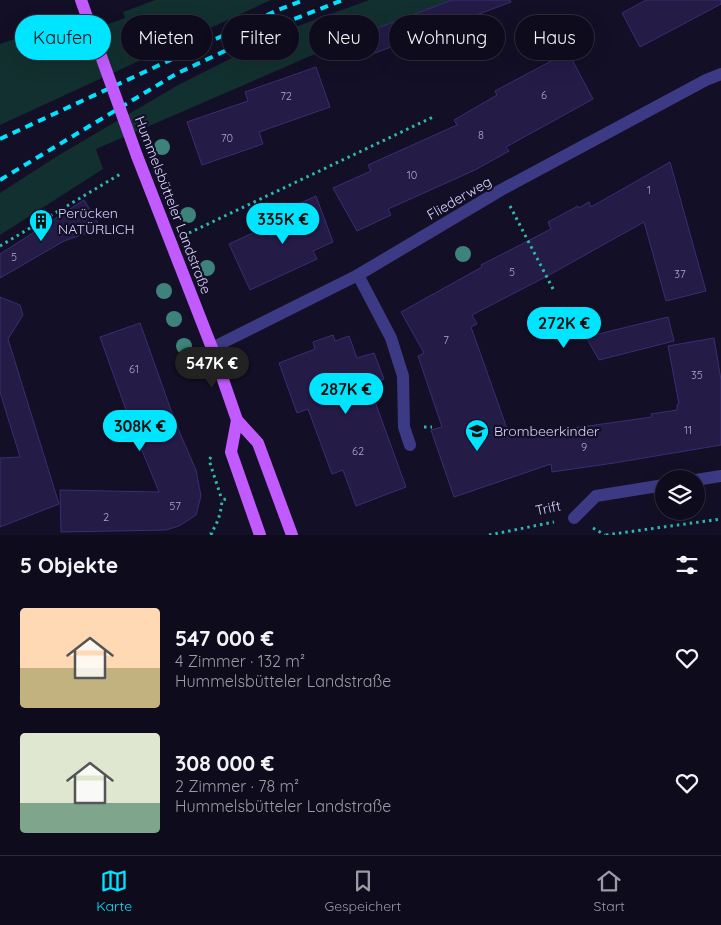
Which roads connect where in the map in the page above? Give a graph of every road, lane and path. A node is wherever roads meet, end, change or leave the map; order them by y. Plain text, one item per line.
1 (81, 0) edge
2 (721, 74) edge
3 (433, 117) dead end
4 (139, 161) junction
5 (502, 190) junction
6 (170, 242) junction
7 (0, 246) edge
8 (358, 275) junction
9 (553, 289) dead end
10 (212, 348) junction
11 (238, 420) junction
12 (410, 445) dead end
13 (721, 476) edge
14 (705, 479) edge
15 (655, 486) edge
16 (231, 497) dead end
17 (574, 518) joint
18 (721, 519) edge
19 (210, 534) edge
20 (260, 535) edge
21 (292, 535) edge
22 (489, 535) edge
23 (606, 535) edge

1 - 4 main road, Hummelsbütteler Landstraße, bridge
2 - 5 street, Fliederweg
3 - 6 path
4 - 6 main road, Hummelsbütteler Landstraße
4 - 7 path
5 - 8 street, Fliederweg
5 - 9 path
6 - 10 main road, Hummelsbütteler Landstraße
8 - 10 street, Fliederweg
8 - 12 street
10 - 11 main road, Hummelsbütteler Landstraße
11 - 20 main road
11 - 21 main road, Hummelsbütteler Landstraße
13 - 14 street
15 - 17 street, Trift
16 - 19 path
17 - 22 path, Trift
18 - 23 path

